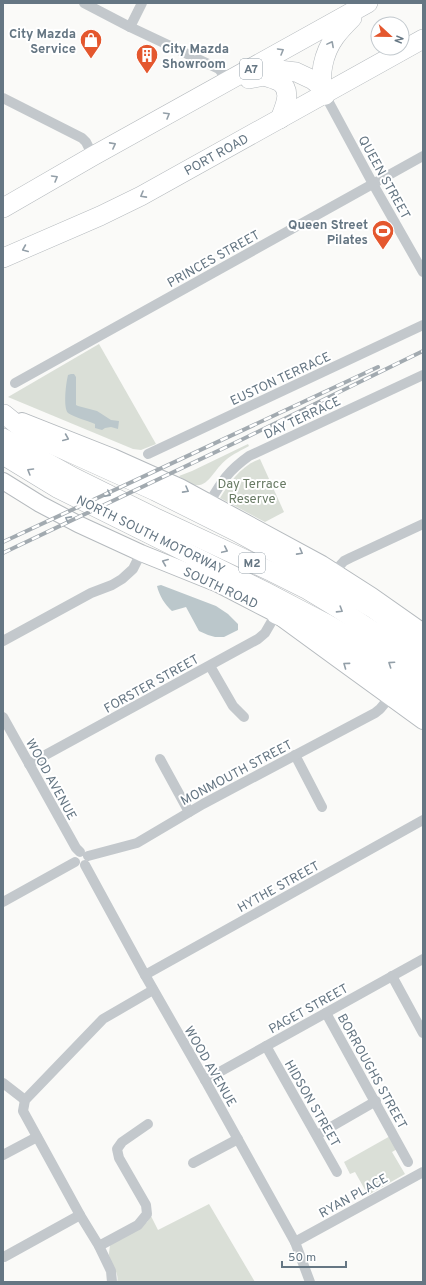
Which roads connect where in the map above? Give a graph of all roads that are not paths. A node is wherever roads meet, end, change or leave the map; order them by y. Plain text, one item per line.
1 (84, 3) edge
2 (142, 3) edge
3 (367, 4) edge
4 (130, 27) junction
5 (423, 39) edge
6 (264, 76) junction
7 (234, 78) junction
8 (325, 95) junction
9 (3, 98) edge
10 (280, 119) junction
11 (93, 156) junction
12 (423, 156) edge
13 (372, 184) junction
14 (3, 208) edge
15 (3, 258) edge
16 (423, 272) edge
17 (423, 325) edge
18 (423, 374) edge
19 (16, 383) dead end
20 (4, 413) edge
21 (3, 438) edge
22 (148, 454) dead end
23 (3, 455) edge
24 (3, 481) edge
25 (209, 503) junction
26 (423, 524) edge
27 (141, 553) junction
28 (334, 572) junction
29 (276, 614) junction
30 (423, 632) edge
31 (3, 641) edge
32 (423, 645) edge
33 (423, 665) edge
34 (210, 666) junction
35 (423, 686) edge
36 (390, 697) junction
37 (423, 704) edge
38 (3, 717) edge
39 (244, 717) dead end
40 (423, 721) edge
41 (294, 756) junction
42 (160, 759) dead end
43 (29, 764) junction
44 (322, 807) dead end
45 (189, 812) junction
46 (423, 820) edge
47 (84, 858) junction
48 (3, 902) edge
49 (423, 959) edge
50 (145, 975) junction
51 (392, 976) junction
52 (153, 990) junction
53 (326, 1013) junction
54 (423, 1033) edge
55 (266, 1046) junction
56 (205, 1080) junction
57 (3, 1083) edge
58 (26, 1100) junction
59 (376, 1101) junction
60 (148, 1124) dead end
61 (317, 1135) junction
62 (37, 1137) junction
63 (238, 1139) junction
64 (3, 1155) edge
65 (408, 1162) dead end
66 (193, 1163) dead end
67 (337, 1172) dead end
68 (423, 1172) edge
69 (80, 1215) junction
70 (295, 1242) junction
71 (99, 1246) junction
72 (4, 1257) dead end
73 (112, 1282) edge
74 (310, 1282) edge

1 - 4 street
2 - 4 street
7 -> 3 highway, A7
8 -> 3 highway
4 - 7 street
5 - 8 highway, PORT ROAD
6 - 7 highway
6 - 8 highway
6 - 10 highway
11 -> 7 highway, A7
8 - 10 highway, PORT ROAD
8 - 13 street, QUEEN STREET
9 - 11 street
10 -> 15 highway, PORT ROAD
14 -> 11 highway, A7
12 - 13 street, PRINCES STREET
13 - 16 street, QUEEN STREET
13 - 19 street, PRINCES STREET
17 - 22 street, EUSTON TERRACE
18 - 25 street, DAY TERRACE
20 -> 25 main road
20 - 32 highway
21 -> 33 highway, NORTH SOUTH MOTORWAY / M2
35 -> 23 highway, NORTH SOUTH MOTORWAY / M2
27 -> 24 main road, SOUTH ROAD
25 -> 28 main road
26 - 28 street
29 -> 27 main road, SOUTH ROAD
27 - 31 street
28 - 30 main road
29 - 34 street, FORSTER STREET
36 -> 29 main road, SOUTH ROAD
29 - 37 highway
34 - 39 street
34 - 43 street, FORSTER STREET
36 - 40 main road, SOUTH ROAD
36 - 41 street, MONMOUTH STREET
38 - 43 street, WOOD AVENUE
41 - 44 street
41 - 45 street, MONMOUTH STREET
42 - 45 street
43 - 47 street, WOOD AVENUE
45 - 47 street, MONMOUTH STREET
46 - 50 street, HYTHE STREET
47 - 48 street
47 - 50 street, WOOD AVENUE
49 - 51 street, PAGET STREET
50 - 52 street, WOOD AVENUE
51 - 53 street, PAGET STREET
51 - 54 street
52 - 56 street, WOOD AVENUE
52 - 58 street
53 - 55 street, PAGET STREET
53 - 59 street, BORROUGHS STREET
55 - 56 street, PAGET STREET
55 - 61 street, HIDSON STREET
56 - 63 street, WOOD AVENUE
57 - 58 street
58 - 62 street
59 - 61 street
59 - 65 street, BORROUGHS STREET
60 - 71 street
61 - 67 street, HIDSON STREET
62 - 64 street
62 - 69 street
63 - 66 street
63 - 70 street, WOOD AVENUE
68 - 70 street, RYAN PLACE
69 - 71 street
69 - 72 street
70 - 74 street, WOOD AVENUE
71 - 73 street

